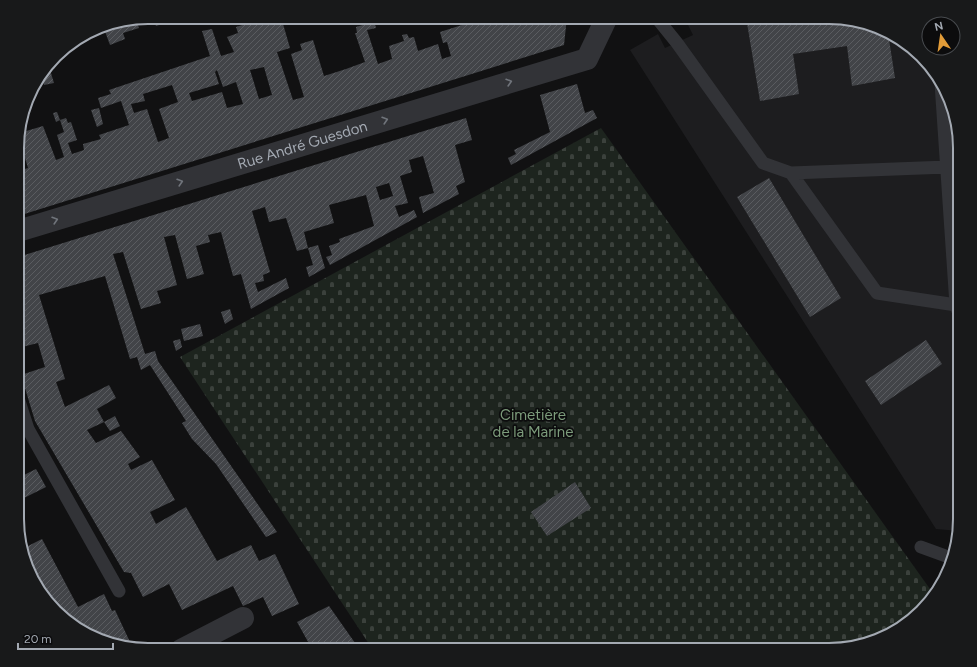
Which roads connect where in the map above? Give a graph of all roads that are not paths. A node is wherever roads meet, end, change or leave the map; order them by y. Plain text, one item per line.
1 (604, 24) edge
2 (662, 24) edge
3 (942, 98) edge
4 (947, 167) junction
5 (791, 173) junction
6 (24, 229) edge
7 (953, 246) edge
8 (953, 310) edge
9 (24, 417) edge
10 (920, 547) dead end
11 (947, 556) edge
12 (120, 591) dead end
13 (243, 618) dead end
14 (195, 643) edge

6 -> 1 street, Rue André Guesdon
2 - 5 lane
3 - 4 lane
4 - 5 lane
4 - 7 lane
5 - 8 lane
9 - 12 lane
10 - 11 lane
13 - 14 street

